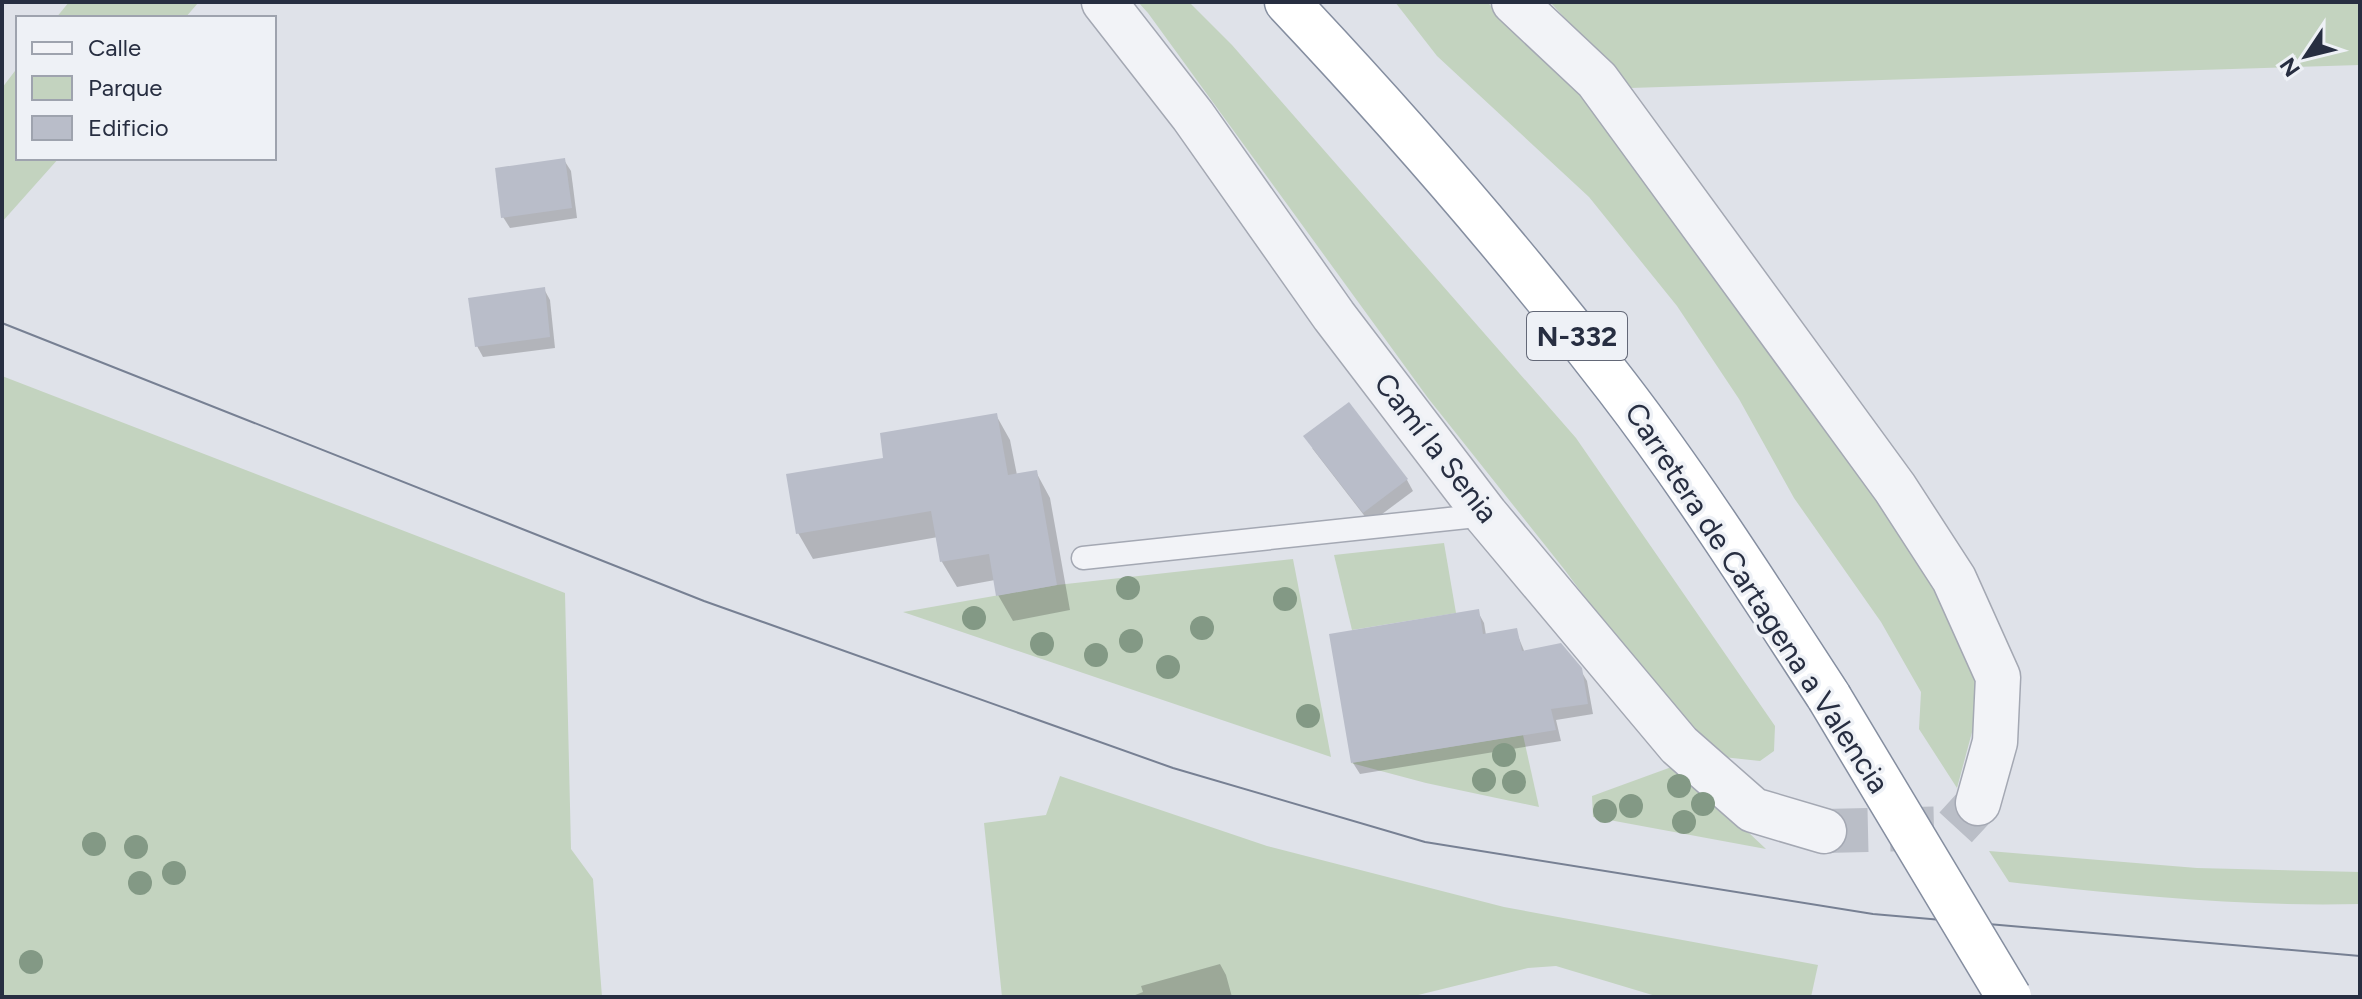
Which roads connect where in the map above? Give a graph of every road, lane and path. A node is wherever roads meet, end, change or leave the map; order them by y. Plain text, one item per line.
1 (1104, 2) edge
2 (1287, 2) edge
3 (1514, 2) edge
4 (1486, 515) junction
5 (1083, 558) dead end
6 (1978, 803) tunnel mouth
7 (1824, 831) tunnel mouth
8 (2009, 997) edge

1 - 4 street, Camí la Senia
2 - 8 highway, Carretera de Cartagena a Valencia / N-332, bridge
3 - 6 street
4 - 5 lane
4 - 7 street, Camí la Senia

